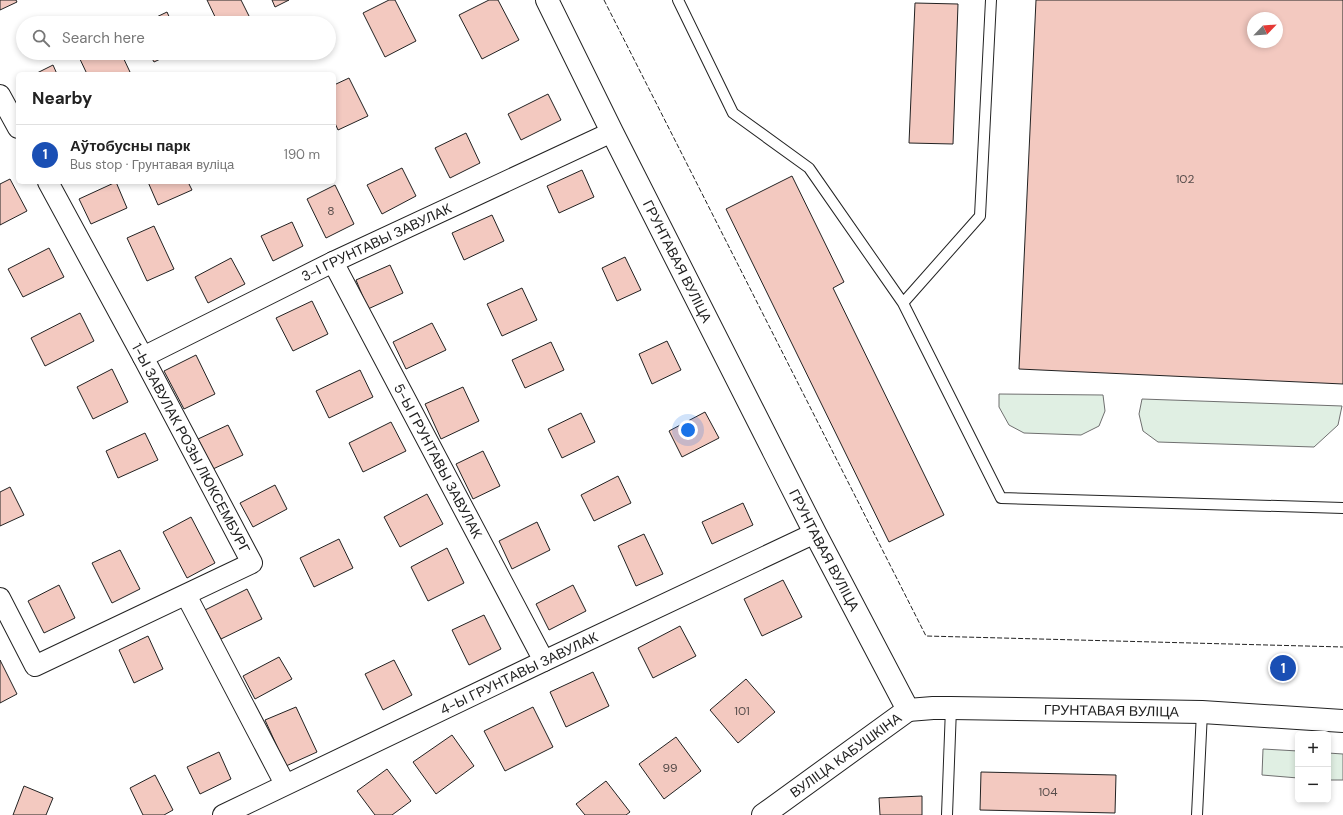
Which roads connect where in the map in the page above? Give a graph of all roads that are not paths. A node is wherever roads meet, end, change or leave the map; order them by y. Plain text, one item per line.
1 (547, 0) edge
2 (678, 0) edge
3 (991, 0) edge
4 (0, 95) edge
5 (16, 124) edge
6 (612, 132) junction
7 (49, 184) edge
8 (332, 262) junction
9 (903, 303) junction
10 (143, 357) junction
11 (1343, 508) edge
12 (815, 533) junction
13 (186, 595) junction
14 (0, 598) edge
15 (544, 661) junction
16 (951, 708) junction
17 (908, 710) junction
18 (1202, 712) junction
19 (1343, 721) edge
20 (285, 784) junction
21 (224, 815) edge
22 (763, 815) edge
23 (947, 815) edge
24 (1197, 815) edge

1 - 6 main road, ГРУНТАВАЯ ВУЛІЦА
2 - 9 lane
3 - 9 lane
4 - 5 street
6 - 8 street, 3-І ГРУНТАВЫ ЗАВУЛАК
6 - 12 main road, ГРУНТАВАЯ ВУЛІЦА
7 - 10 street, 1-Ы ЗАВУЛАК РОЗЫ ЛЮКСЕМБУРГ
8 - 10 street, 3-І ГРУНТАВЫ ЗАВУЛАК
8 - 15 street, 5-Ы ГРУНТАВЫ ЗАВУЛАК
9 - 11 lane
10 - 13 street, 1-Ы ЗАВУЛАК РОЗЫ ЛЮКСЕМБУРГ
12 - 15 street, 4-Ы ГРУНТАВЫ ЗАВУЛАК
12 - 17 main road, ГРУНТАВАЯ ВУЛІЦА
13 - 14 street, 1-Ы ЗАВУЛАК РОЗЫ ЛЮКСЕМБУРГ
13 - 20 street
15 - 20 street, 4-Ы ГРУНТАВЫ ЗАВУЛАК
16 - 17 main road, ГРУНТАВАЯ ВУЛІЦА
16 - 18 main road, ГРУНТАВАЯ ВУЛІЦА
16 - 23 lane
17 - 22 main road, ВУЛІЦА КАБУШКІНА
18 - 19 main road, ГРУНТАВАЯ ВУЛІЦА
18 - 24 lane
20 - 21 street, 4-Ы ГРУНТАВЫ ЗАВУЛАК

